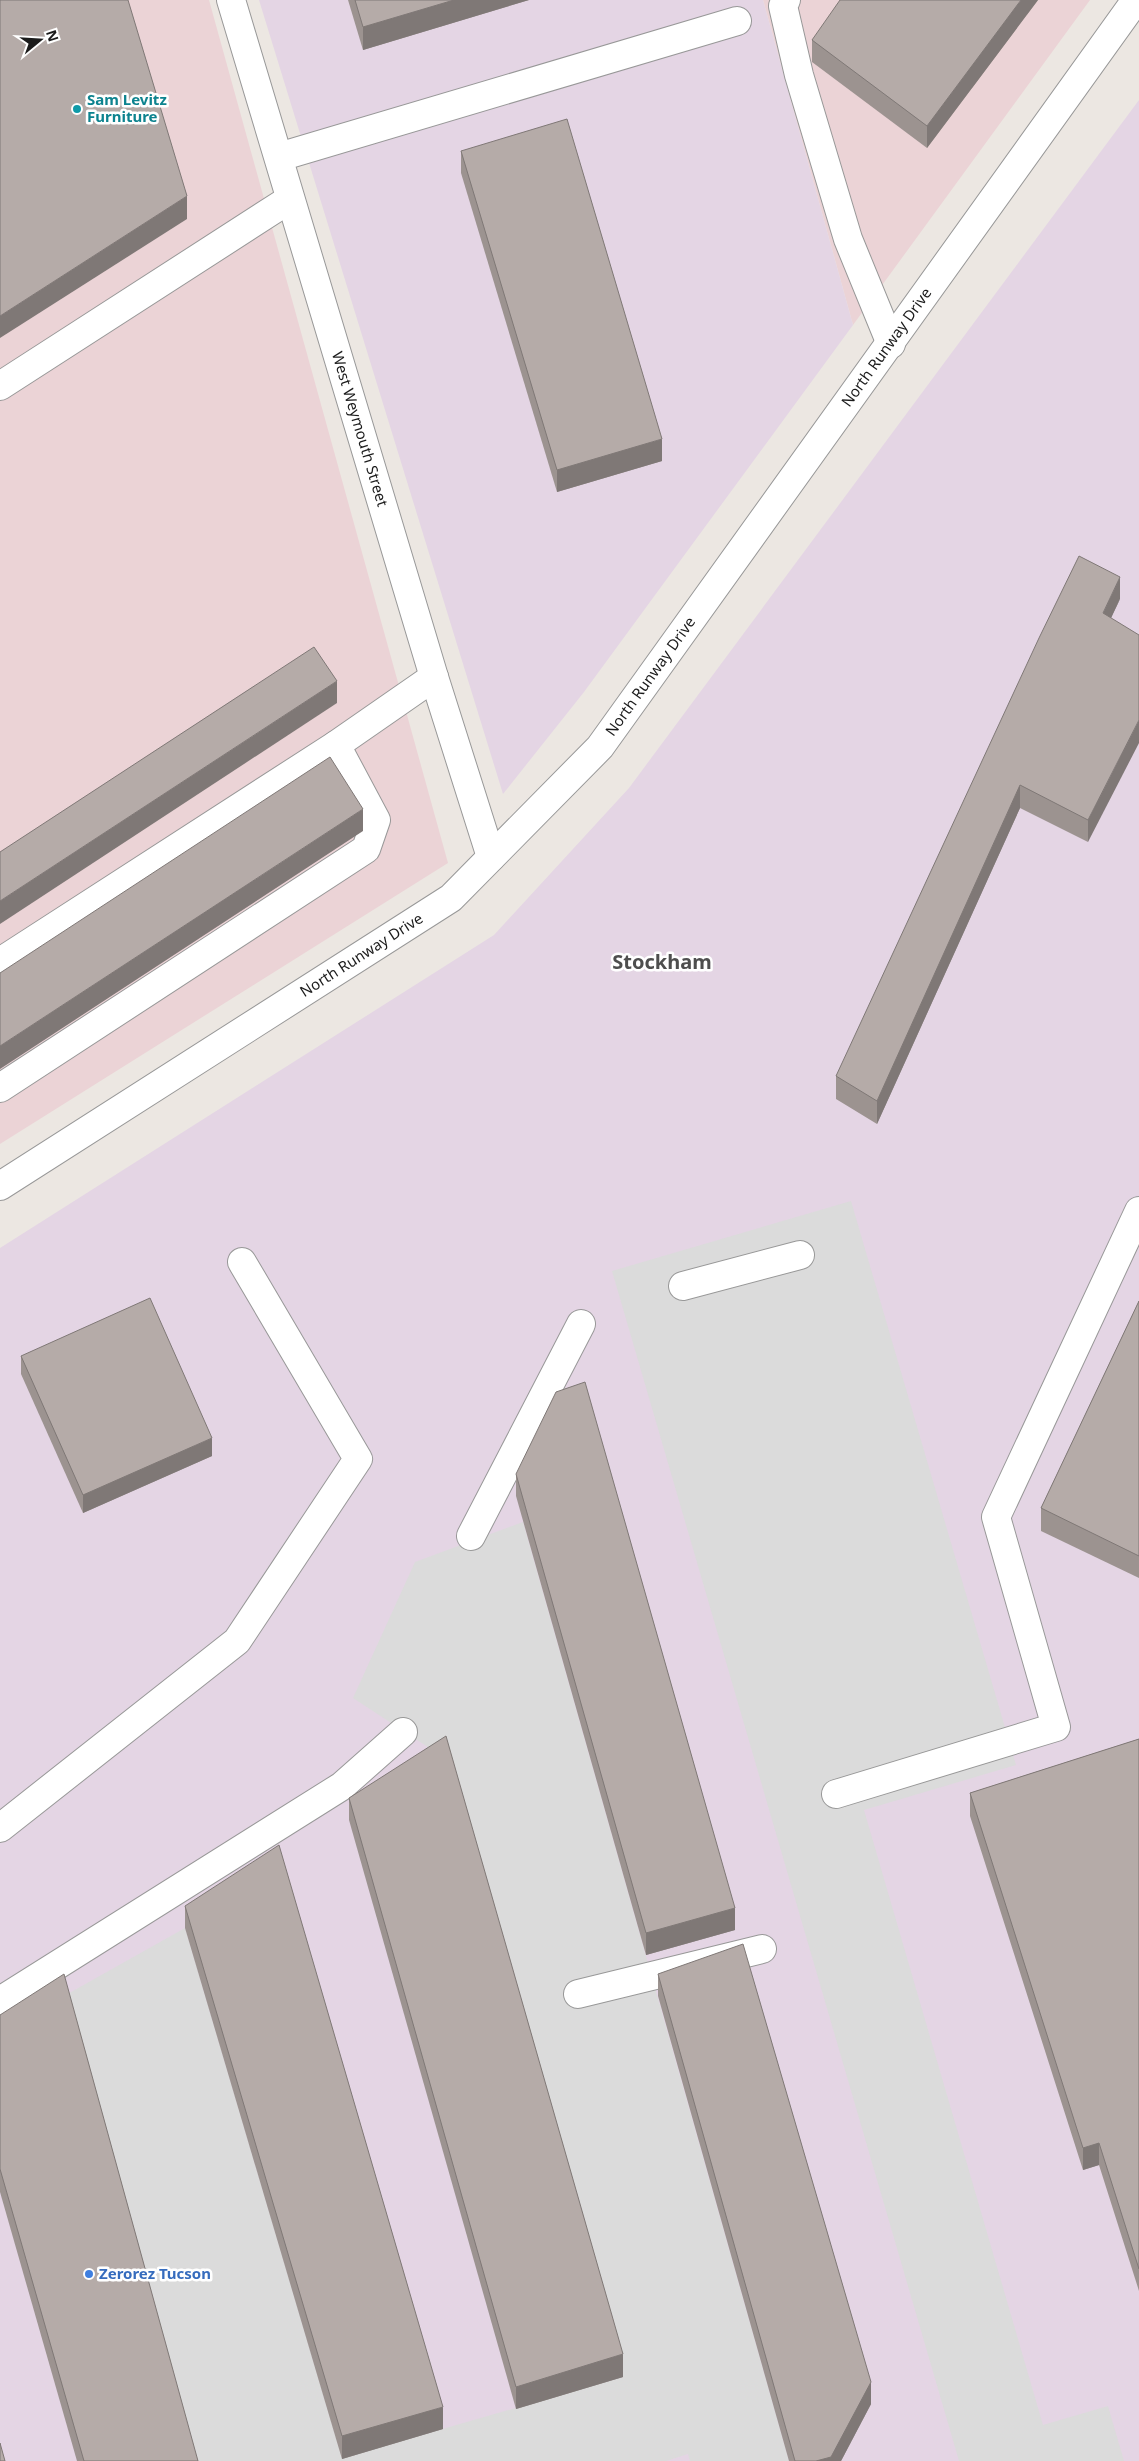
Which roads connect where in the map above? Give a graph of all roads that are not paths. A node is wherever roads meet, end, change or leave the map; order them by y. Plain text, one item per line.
1 (231, 0) edge
2 (786, 0) edge
3 (1136, 0) edge
4 (737, 21) dead end
5 (279, 157) junction
6 (290, 199) junction
7 (891, 344) junction
8 (0, 386) edge
9 (434, 676) junction
10 (336, 745) junction
11 (491, 857) junction
12 (0, 962) edge
13 (0, 1088) edge
14 (0, 1186) edge
15 (1139, 1211) edge
16 (800, 1255) dead end
17 (242, 1262) dead end
18 (682, 1286) dead end
19 (581, 1324) dead end
20 (471, 1536) dead end
21 (403, 1732) dead end
22 (836, 1794) dead end
23 (0, 1828) edge
24 (762, 1949) dead end
25 (578, 1994) dead end
26 (0, 2001) edge

1 - 5 street, West Weymouth Street
2 - 7 street
3 - 7 street, North Runway Drive
4 - 5 street
5 - 6 street, West Weymouth Street
6 - 8 street
6 - 9 street, West Weymouth Street
7 - 11 street, North Runway Drive
9 - 10 street
9 - 11 street, West Weymouth Street
10 - 12 street
10 - 13 street
11 - 14 street, North Runway Drive
15 - 22 street
16 - 18 street
17 - 23 street
19 - 20 street
21 - 26 street
24 - 25 street

